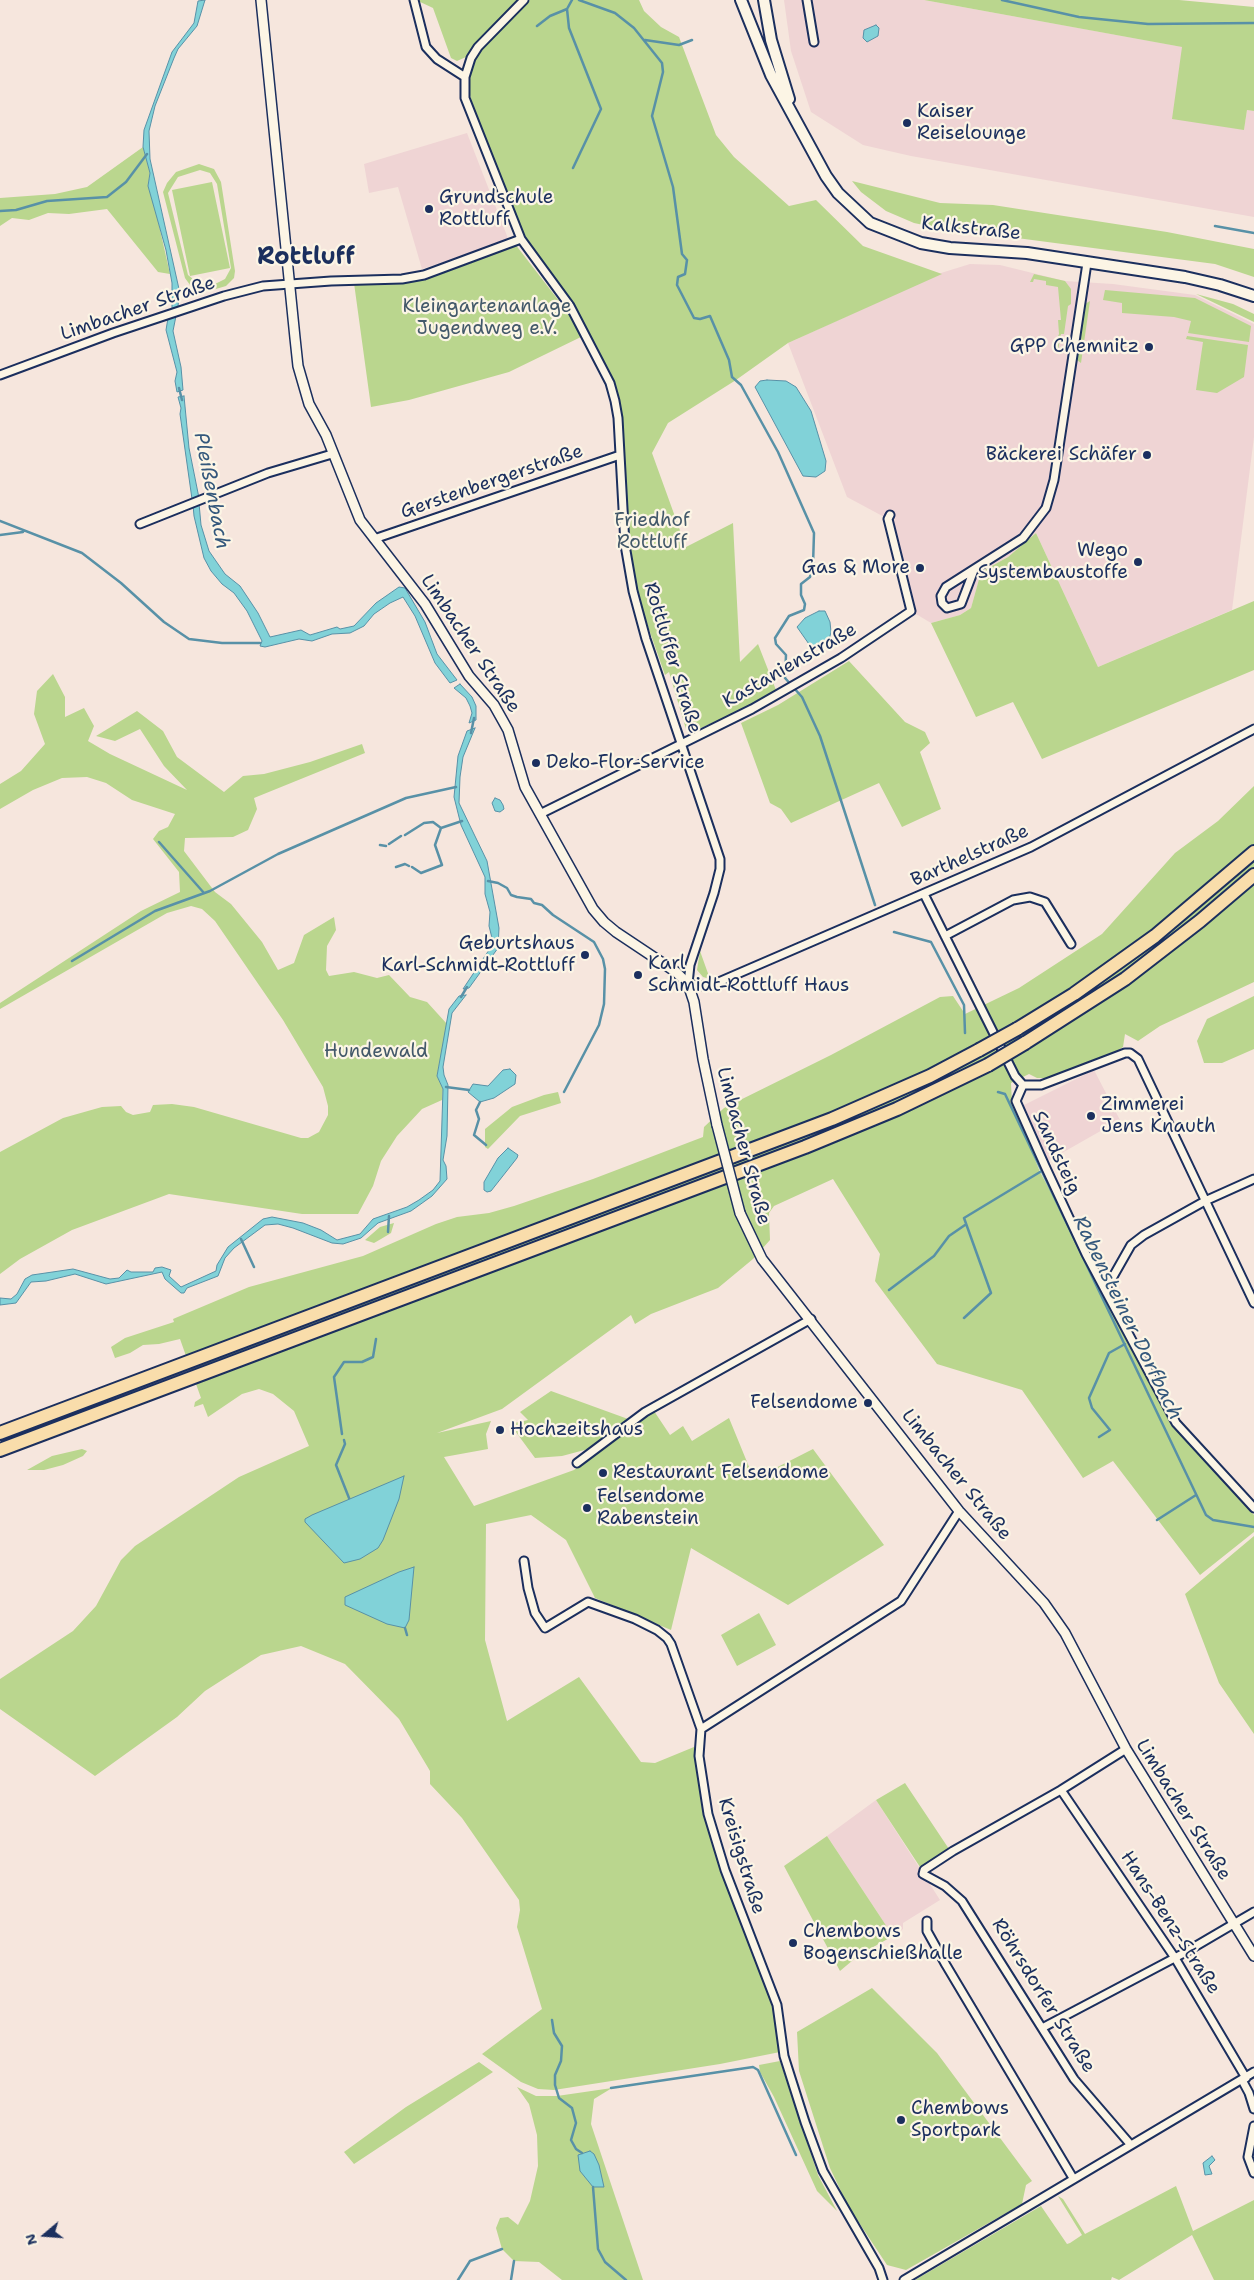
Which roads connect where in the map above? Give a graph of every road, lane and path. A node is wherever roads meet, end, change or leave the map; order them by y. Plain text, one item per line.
1 (261, 0) edge
2 (414, 0) edge
3 (524, 0) edge
4 (741, 0) edge
5 (764, 0) edge
6 (807, 0) edge
7 (814, 42) dead end
8 (465, 77) junction
9 (793, 114) junction
10 (521, 239) junction
11 (1087, 263) junction
12 (289, 285) junction
13 (1254, 296) edge
14 (0, 375) edge
15 (332, 454) junction
16 (620, 455) junction
17 (890, 515) dead end
18 (140, 524) dead end
19 (374, 539) junction
20 (974, 570) junction
21 (1254, 729) edge
22 (682, 744) junction
23 (540, 814) junction
24 (1254, 852) edge
25 (1254, 874) edge
26 (924, 894) junction
27 (945, 936) junction
28 (1071, 944) dead end
29 (688, 984) junction
30 (1023, 1085) junction
31 (1254, 1179) edge
32 (1205, 1201) junction
33 (1106, 1289) junction
34 (1254, 1303) edge
35 (811, 1319) junction
36 (0, 1433) edge
37 (0, 1450) edge
38 (577, 1463) dead end
39 (1254, 1508) edge
40 (959, 1511) junction
41 (524, 1561) dead end
42 (701, 1729) junction
43 (1126, 1749) junction
44 (1061, 1790) junction
45 (1254, 1912) edge
46 (927, 1921) dead end
47 (1234, 1924) junction
48 (1254, 1956) edge
49 (1175, 1958) junction
50 (1042, 2028) junction
51 (1254, 2072) edge
52 (1244, 2079) junction
53 (1254, 2109) edge
54 (1254, 2126) edge
55 (1130, 2144) junction
56 (1254, 2173) edge
57 (1073, 2178) junction
58 (883, 2280) edge
59 (904, 2280) edge

1 - 12 street, Limbacher Straße
2 - 8 street
3 - 8 street, Rottluffer Straße
4 - 9 main road, Kalkstraße
5 - 9 main road, Kalkstraße
6 - 7 street
8 - 10 street, Rottluffer Straße
9 - 11 main road, Kalkstraße
10 - 12 street
10 - 16 street, Rottluffer Straße
11 - 13 main road, Kalkstraße
11 - 20 street
12 - 14 street, Limbacher Straße
12 - 15 street, Limbacher Straße
15 - 18 street
15 - 19 street, Limbacher Straße
16 - 19 street, Gerstenbergerstraße
16 - 22 street, Rottluffer Straße
17 - 22 street, Kastanienstraße
19 - 23 street, Limbacher Straße
20 - 20 street
21 - 26 street, Barthelstraße
22 - 23 street, Kastanienstraße
22 - 29 street, Rottluffer Straße
23 - 29 street, Limbacher Straße
24 - 36 highway, bridge
25 - 37 highway, bridge
26 - 27 street
26 - 29 street, Barthelstraße
27 - 28 street
27 - 30 street
29 - 35 street, Limbacher Straße, bridge
30 - 32 street
30 - 33 street, Sandsteig
31 - 32 street
32 - 33 street
32 - 34 street
33 - 39 street, Sandsteig
35 - 38 street
35 - 40 street, Limbacher Straße
40 - 42 street
40 - 43 street, Limbacher Straße
41 - 42 street
42 - 58 street, Kreisigstraße
43 - 44 street
43 - 47 street, Limbacher Straße
44 - 49 street, Hans-Benz-Straße
44 - 50 street, Röhrsdorfer Straße
45 - 47 street
46 - 57 street
47 - 48 street, Limbacher Straße
47 - 49 street
49 - 50 street
49 - 52 street, Hans-Benz-Straße
50 - 55 street, Röhrsdorfer Straße
51 - 52 street
52 - 53 street, Hans-Benz-Straße
52 - 55 street
54 - 56 street
55 - 57 street
57 - 59 street

